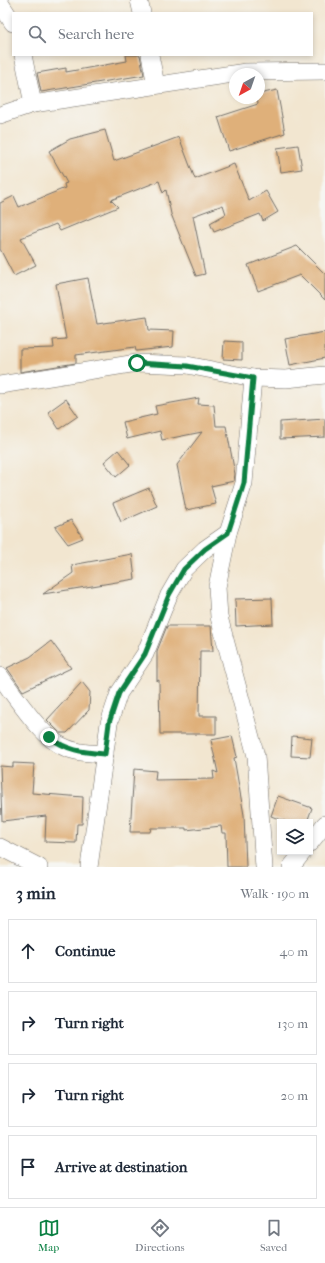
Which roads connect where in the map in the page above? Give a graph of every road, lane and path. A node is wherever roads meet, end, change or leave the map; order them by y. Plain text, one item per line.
1 (139, 0) edge
2 (0, 3) edge
3 (142, 12) edge
4 (12, 21) edge
5 (23, 56) edge
6 (150, 56) edge
7 (325, 71) edge
8 (156, 85) junction
9 (33, 104) junction
10 (0, 115) edge
11 (325, 375) edge
12 (253, 378) junction
13 (0, 385) edge
14 (228, 533) junction
15 (0, 676) edge
16 (105, 754) junction
17 (325, 824) edge
18 (313, 839) edge
19 (0, 847) edge
20 (301, 855) edge
21 (39, 867) edge
22 (89, 867) edge
23 (264, 867) edge
24 (291, 867) edge

1 - 3 street
2 - 4 street
5 - 9 street
6 - 8 street
7 - 8 street
8 - 9 street
9 - 10 street
11 - 12 street
12 - 13 street
12 - 14 street
14 - 16 street
14 - 23 street
15 - 16 street
16 - 22 street
17 - 18 street
19 - 21 street
20 - 24 street

